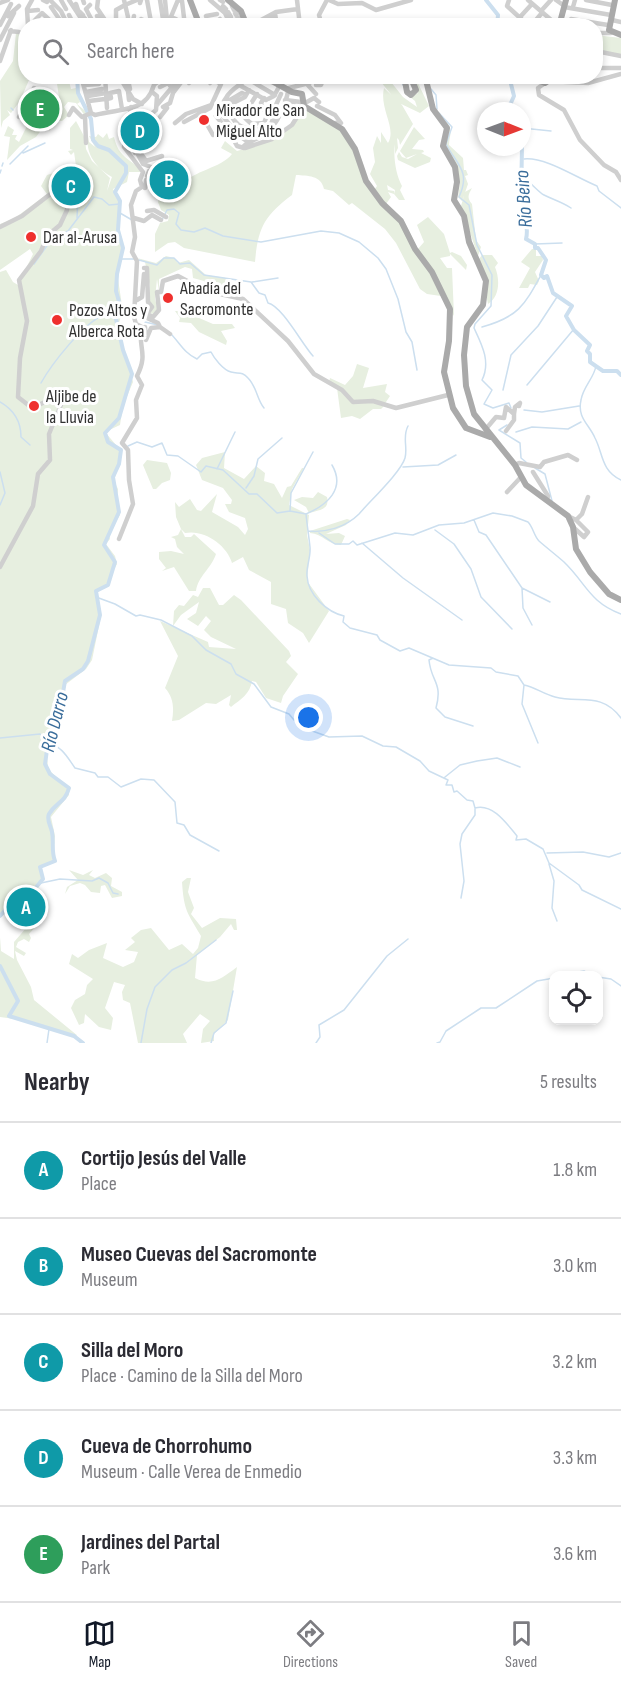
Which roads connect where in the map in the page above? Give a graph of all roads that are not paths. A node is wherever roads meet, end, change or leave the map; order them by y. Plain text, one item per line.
1 (32, 0) edge
2 (98, 0) edge
3 (147, 0) edge
4 (209, 0) edge
5 (297, 0) edge
6 (328, 0) edge
7 (411, 0) edge
8 (551, 0) edge
9 (556, 0) edge
10 (575, 0) edge
11 (586, 0) edge
12 (139, 1) edge
13 (163, 1) edge
14 (508, 1) edge
15 (593, 1) edge
16 (613, 1) edge
17 (1, 2) edge
18 (185, 2) edge
19 (400, 2) edge
20 (531, 2) edge
21 (61, 3) edge
22 (125, 3) edge
23 (564, 3) edge
24 (87, 5) edge
25 (14, 7) edge
26 (573, 7) dead end
27 (298, 9) junction
28 (78, 10) dead end
29 (231, 12) edge
30 (34, 14) dead end
31 (7, 15) junction
32 (82, 15) dead end
33 (520, 17) dead end
34 (28, 18) edge
35 (54, 18) edge
36 (65, 18) edge
37 (65, 18) edge
38 (81, 18) edge
39 (85, 18) edge
40 (98, 18) edge
41 (116, 18) edge
42 (128, 18) edge
43 (152, 18) edge
44 (170, 18) edge
45 (175, 18) edge
46 (180, 18) edge
47 (194, 18) edge
48 (207, 18) edge
49 (217, 18) edge
50 (245, 18) edge
51 (265, 18) edge
52 (299, 18) edge
53 (320, 18) edge
54 (523, 18) edge
55 (537, 18) edge
56 (550, 18) edge
57 (560, 18) edge
58 (590, 18) edge
59 (612, 18) junction
60 (621, 22) edge
61 (1, 23) edge
62 (603, 28) edge
63 (11, 30) junction
64 (608, 30) junction
65 (603, 31) edge
66 (18, 32) edge
67 (621, 35) edge
68 (1, 37) edge
69 (603, 52) edge
70 (621, 56) edge
71 (0, 61) edge
72 (603, 69) edge
73 (621, 71) edge
74 (603, 78) edge
75 (106, 84) edge
76 (122, 84) edge
77 (129, 84) edge
78 (166, 84) edge
79 (168, 84) edge
80 (221, 84) edge
81 (241, 84) edge
82 (245, 84) edge
83 (254, 84) edge
84 (313, 84) edge
85 (313, 84) edge
86 (406, 84) edge
87 (414, 84) edge
88 (426, 84) edge
89 (542, 84) edge
90 (84, 85) edge
91 (156, 85) junction
92 (34, 87) dead end
93 (279, 90) edge
94 (310, 90) dead end
95 (247, 94) junction
96 (257, 94) junction
97 (317, 94) junction
98 (88, 96) junction
99 (162, 96) junction
100 (133, 97) junction
101 (264, 98) junction
102 (105, 99) dead end
103 (230, 100) junction
104 (239, 100) junction
105 (294, 102) junction
106 (303, 103) junction
107 (157, 105) junction
108 (25, 106) junction
109 (36, 107) dead end
110 (210, 107) junction
111 (250, 107) junction
112 (122, 109) dead end
113 (217, 109) dead end
114 (108, 110) junction
115 (131, 111) junction
116 (321, 113) junction
117 (89, 114) junction
118 (243, 114) junction
119 (69, 115) dead end
120 (216, 116) dead end
121 (19, 117) dead end
122 (160, 117) dead end
123 (329, 117) dead end
124 (184, 122) dead end
125 (175, 123) dead end
126 (201, 123) dead end
127 (138, 125) junction
128 (269, 126) junction
129 (213, 135) dead end
130 (234, 138) junction
131 (86, 143) dead end
132 (245, 146) junction
133 (134, 155) junction
134 (162, 156) dead end
135 (149, 178) junction
136 (621, 180) edge
137 (142, 187) junction
138 (150, 188) dead end
139 (158, 212) junction
140 (156, 216) junction
141 (134, 221) junction
142 (152, 223) dead end
143 (0, 227) edge
144 (136, 237) dead end
145 (137, 300) junction
146 (147, 314) junction
147 (160, 327) junction
148 (143, 329) junction
149 (170, 334) dead end
150 (448, 395) junction
151 (519, 406) dead end
152 (514, 414) junction
153 (485, 430) junction
154 (506, 431) dead end
155 (490, 437) junction
156 (503, 452) junction
157 (512, 456) dead end
158 (577, 460) dead end
159 (517, 464) junction
160 (532, 472) junction
161 (522, 477) junction
162 (507, 492) dead end
163 (588, 497) dead end
164 (548, 499) junction
165 (568, 516) junction
166 (576, 520) junction
167 (573, 527) junction
168 (119, 539) dead end
169 (0, 567) edge
170 (621, 600) edge

1 - 34 street
2 - 40 street
3 - 43 street
4 - 29 street
5 - 27 street
6 - 19 street
6 - 53 street
7 - 19 street
8 - 55 street
9 - 23 street
10 - 26 street
11 - 15 street
12 - 22 street
13 - 44 street
14 - 54 street
15 - 16 street
15 - 58 street
16 - 59 main road
17 - 25 street
18 - 45 street
18 - 46 street
18 - 47 main road
20 - 33 street
20 - 56 street
21 - 28 street
21 - 36 street
21 - 37 street
21 - 38 street
22 - 41 street
22 - 42 street
23 - 57 main road
23 - 59 street
24 - 40 street
25 - 31 street
25 - 31 street
25 - 68 street
27 - 51 street
27 - 52 street
29 - 50 main road
30 - 35 street
31 - 61 street
32 - 39 street
48 - 49 street
59 - 60 street
59 - 64 main road
62 - 64 street
63 - 66 street
63 - 68 street
63 - 71 street
64 - 65 street
64 - 67 main road
69 - 70 street
72 - 73 street
73 - 74 street
75 - 114 street
76 - 100 street
77 - 100 street
78 - 99 street
79 - 122 street
80 - 110 street
81 - 103 street
82 - 95 street
83 - 93 street
84 - 97 street
85 - 97 street
86 - 87 main road
88 - 153 main road
89 - 136 street
90 - 98 street
91 - 99 street
91 - 99 street
91 - 100 street
92 - 108 street
93 - 101 street
93 - 101 street
93 - 105 street
93 - 105 street
93 - 106 main road
93 - 118 street
93 - 128 street
94 - 106 street
95 - 96 street
95 - 103 street
95 - 104 street
95 - 111 street
96 - 101 street
96 - 111 street
97 - 106 street
97 - 116 street
98 - 100 street
98 - 102 street
98 - 117 street
99 - 100 street
99 - 107 street
99 - 107 street
100 - 112 street
100 - 115 street
103 - 104 street
103 - 118 street
103 - 128 street
104 - 118 street
105 - 106 street
106 - 116 main road
106 - 132 street
107 - 127 street
108 - 109 street
108 - 121 street
110 - 124 street
110 - 125 street
111 - 118 street
113 - 130 street
114 - 115 street
114 - 117 street
115 - 137 street
116 - 123 street
116 - 150 main road
117 - 119 street
117 - 131 street
120 - 130 street
126 - 129 street
127 - 133 street
127 - 133 street
128 - 132 street
130 - 132 street
130 - 132 street
133 - 134 street
133 - 135 street
135 - 137 street
135 - 138 street
137 - 141 street
139 - 140 street
139 - 140 street
139 - 140 street
140 - 141 street
140 - 142 street
141 - 144 street
141 - 145 street
143 - 169 street
145 - 146 street
145 - 148 street
146 - 147 street
146 - 150 street
147 - 148 street
147 - 149 street
148 - 168 street
150 - 155 main road
151 - 152 street
152 - 153 street
152 - 154 street
153 - 155 main road
155 - 156 main road
156 - 157 street
156 - 159 main road
158 - 159 street
159 - 160 street
159 - 161 main road
160 - 161 street
160 - 164 street
161 - 162 street
161 - 164 main road
163 - 166 street
164 - 165 main road
165 - 166 street
165 - 167 main road
166 - 167 street
167 - 170 main road

